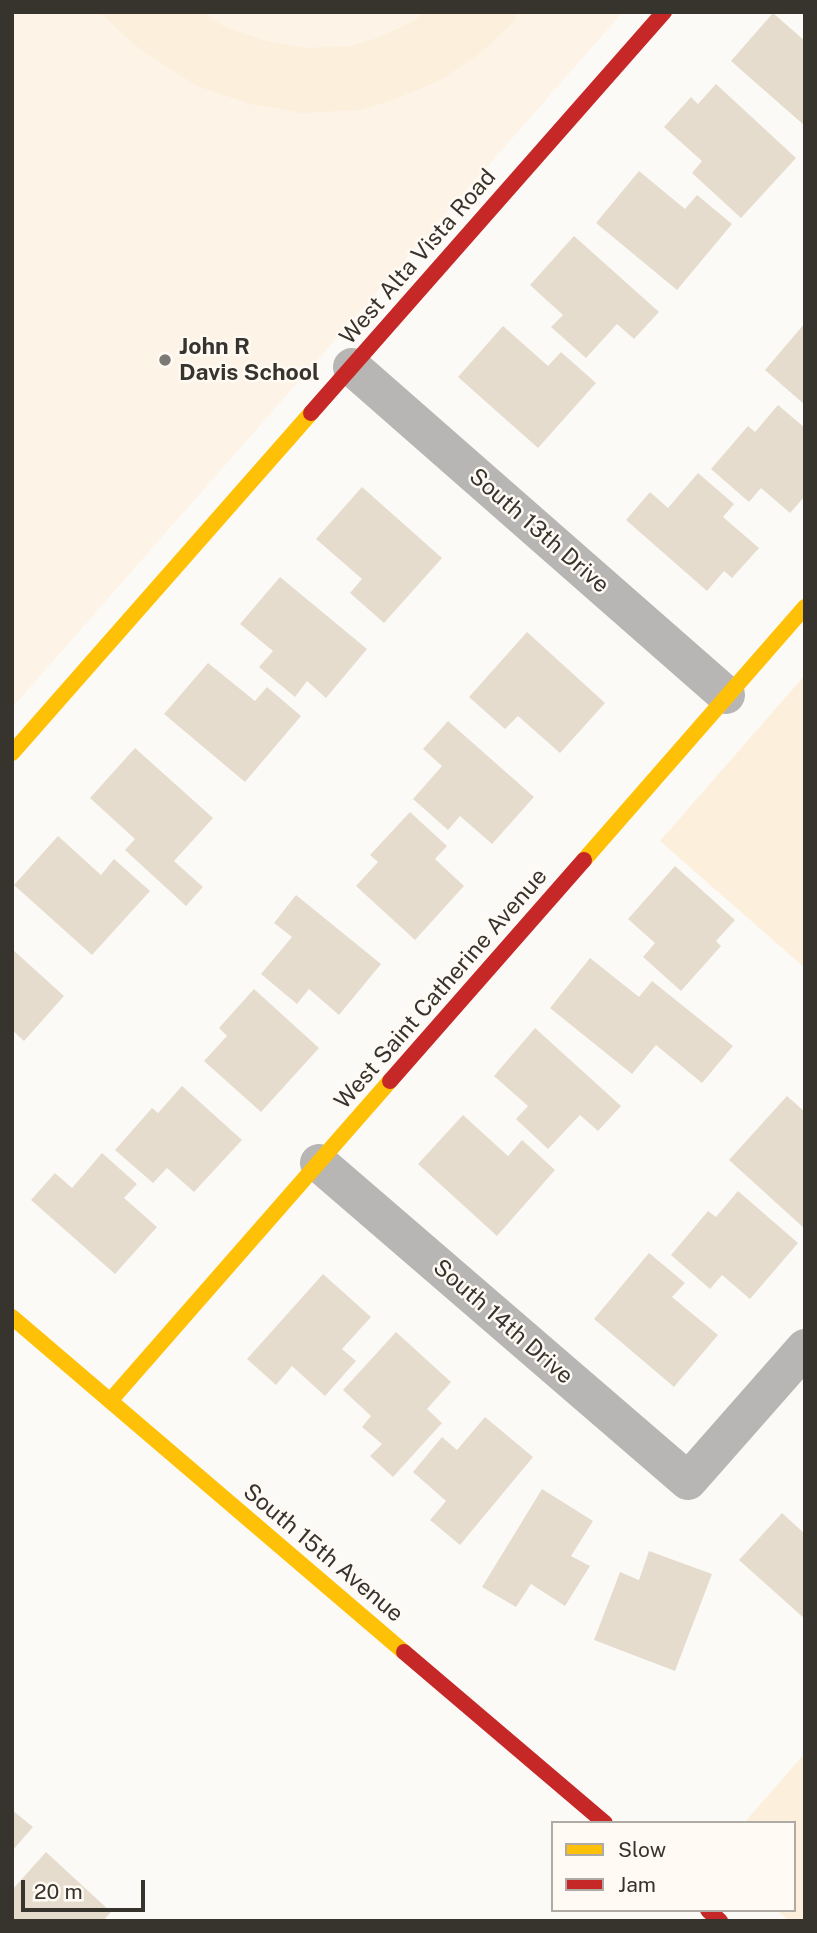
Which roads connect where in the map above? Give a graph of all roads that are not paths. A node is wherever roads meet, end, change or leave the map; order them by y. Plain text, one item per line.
1 (664, 12) edge
2 (352, 367) junction
3 (805, 607) edge
4 (726, 695) junction
5 (12, 753) edge
6 (319, 1163) junction
7 (12, 1317) edge
8 (805, 1348) edge
9 (110, 1401) junction
10 (603, 1821) edge

1 - 2 street, West Alta Vista Road
2 - 4 street, South 13th Drive
2 - 5 street, West Alta Vista Road
3 - 4 street, West Saint Catherine Avenue
4 - 6 street, West Saint Catherine Avenue
6 - 8 street, South 14th Drive
6 - 9 street, West Saint Catherine Avenue
7 - 9 street, South 15th Avenue
9 - 10 street, South 15th Avenue

